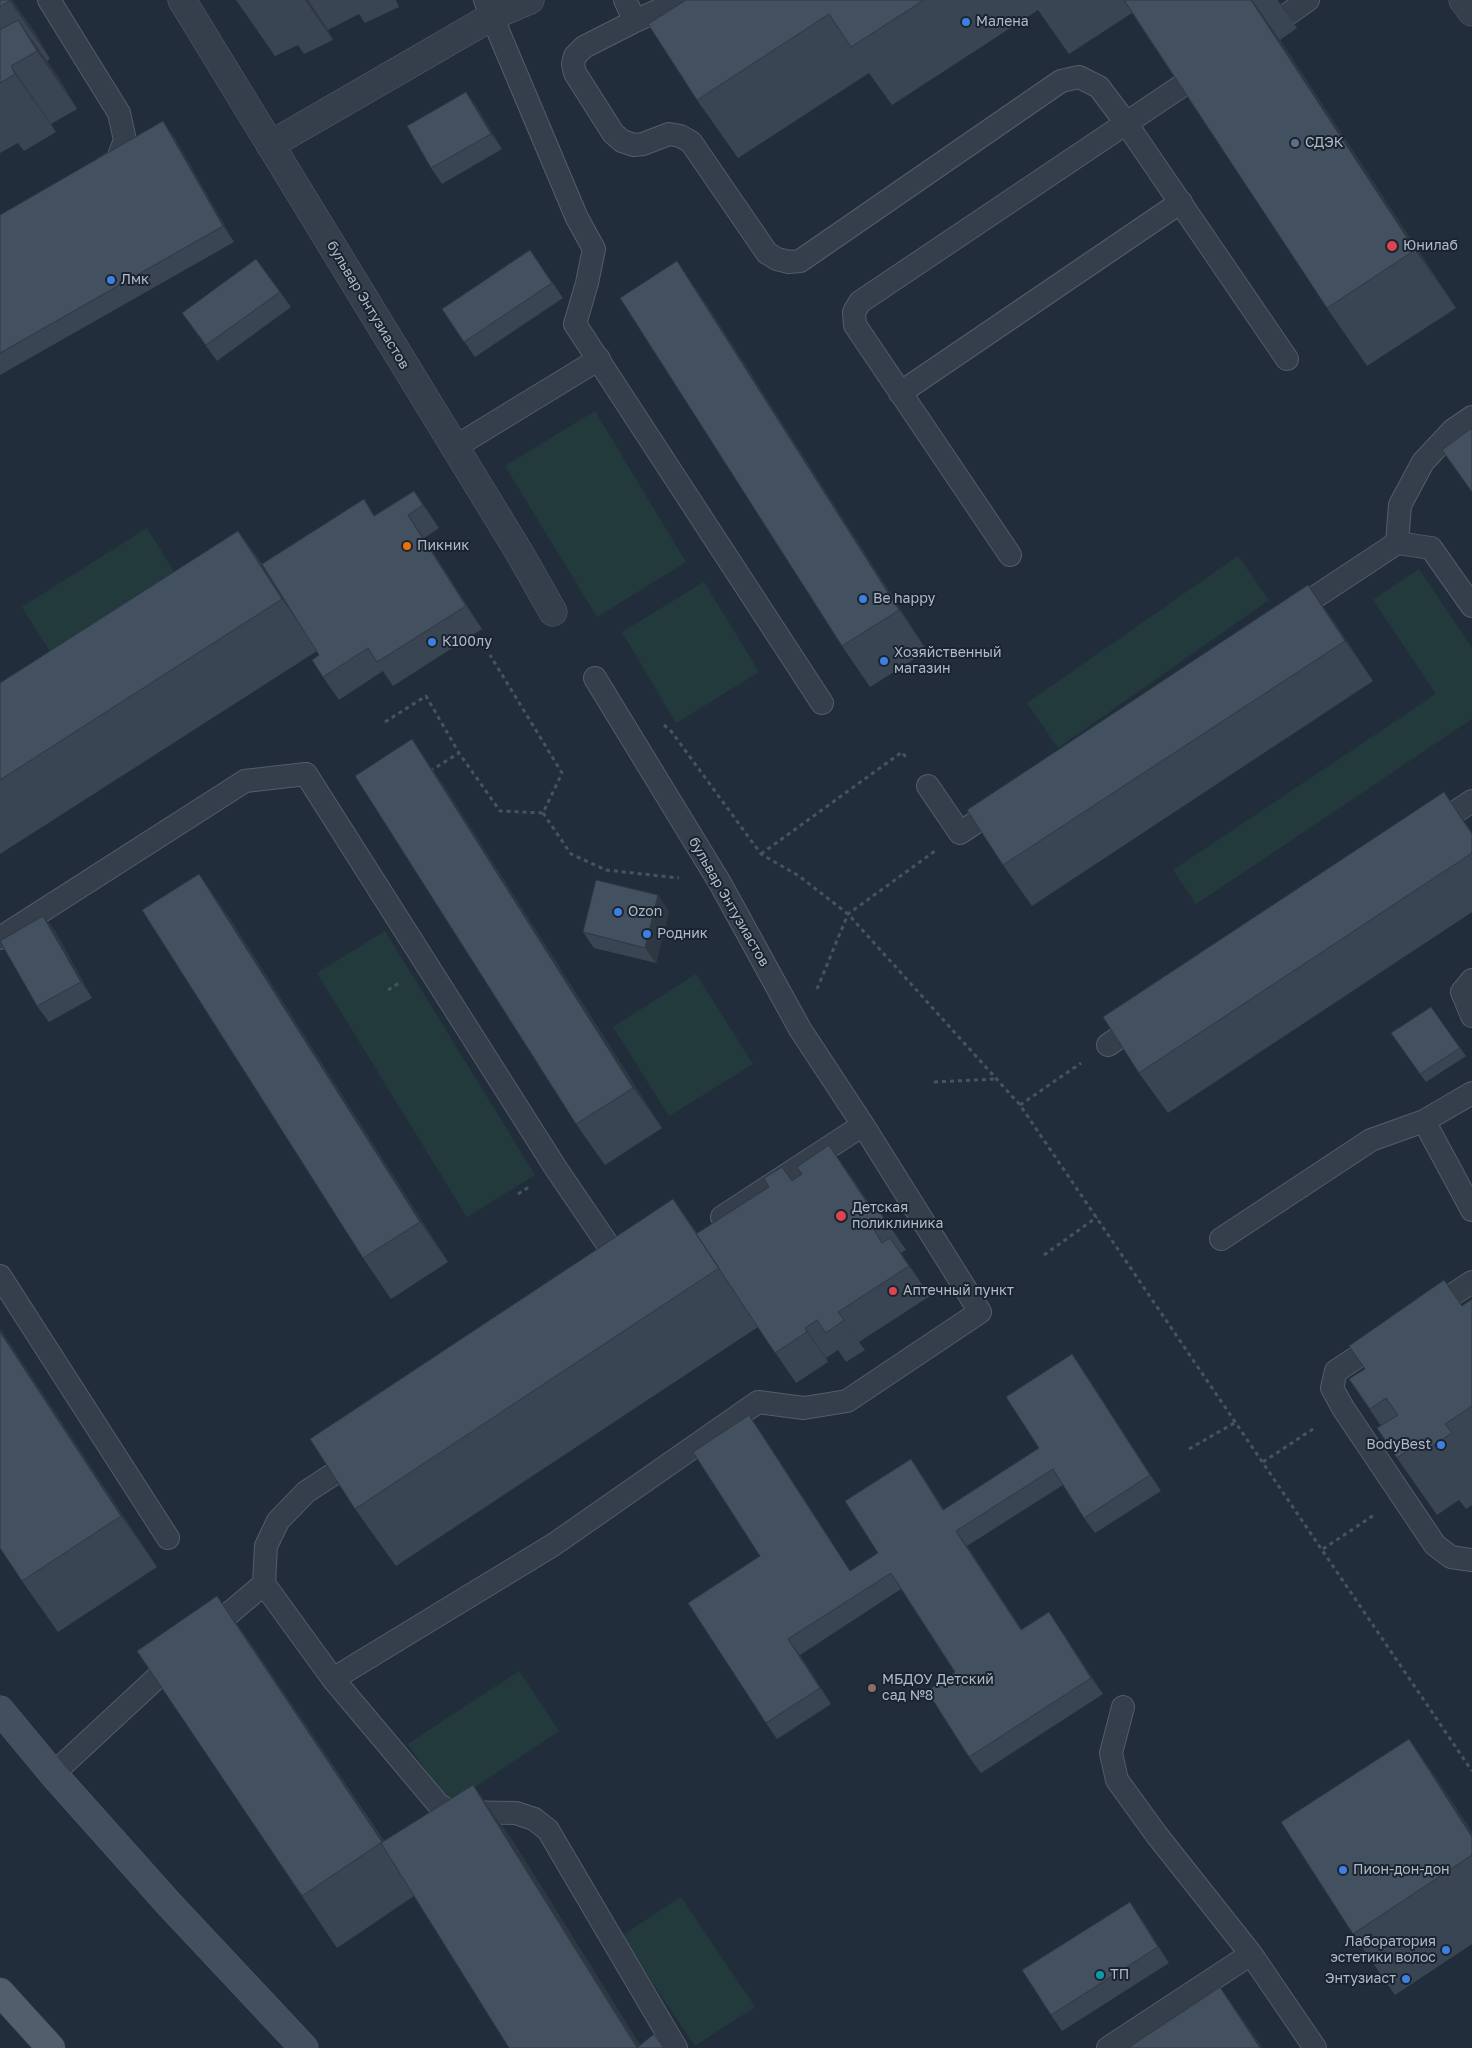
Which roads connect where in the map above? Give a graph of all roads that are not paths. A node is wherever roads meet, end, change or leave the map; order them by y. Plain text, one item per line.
1 (49, 0) edge
2 (182, 0) edge
3 (530, 0) edge
4 (625, 0) edge
5 (681, 0) edge
6 (1308, 0) edge
7 (1463, 0) edge
8 (489, 8) edge
9 (1472, 12) edge
10 (1288, 14) dead end
11 (635, 21) junction
12 (1183, 85) edge
13 (1126, 123) junction
14 (270, 145) junction
15 (92, 176) edge
16 (1181, 202) junction
17 (599, 359) junction
18 (1287, 359) dead end
19 (900, 393) junction
20 (1472, 417) edge
21 (455, 447) junction
22 (1398, 543) junction
23 (1010, 555) dead end
24 (1472, 606) edge
25 (552, 612) dead end
26 (1274, 625) edge
27 (595, 678) dead end
28 (822, 703) dead end
29 (928, 786) dead end
30 (1017, 795) edge
31 (1472, 801) edge
32 (1414, 840) edge
33 (0, 938) edge
34 (1472, 980) edge
35 (1157, 1012) edge
36 (1472, 1016) edge
37 (1108, 1045) edge
38 (1472, 1093) edge
39 (1424, 1121) junction
40 (863, 1125) junction
41 (1472, 1210) edge
42 (705, 1229) edge
43 (1221, 1239) dead end
44 (0, 1276) edge
45 (630, 1278) edge
46 (1472, 1282) edge
47 (372, 1448) edge
48 (168, 1538) dead end
49 (1472, 1560) edge
50 (264, 1584) junction
51 (333, 1679) junction
52 (1123, 1707) dead end
53 (0, 1710) edge
54 (53, 1774) junction
55 (1251, 1954) junction
56 (0, 1992) edge
57 (51, 2048) edge
58 (304, 2048) edge
59 (676, 2048) edge
60 (1108, 2048) edge
61 (1315, 2048) edge

1 - 15 lane
2 - 14 street, бульвар Энтузиастов
3 - 8 street
4 - 11 lane
5 - 11 lane
6 - 10 lane
7 - 9 street
8 - 14 street
8 - 17 lane
11 - 13 lane
12 - 13 lane
13 - 16 lane
13 - 19 lane
14 - 21 street, бульвар Энтузиастов
16 - 18 lane
16 - 19 lane
17 - 21 lane
17 - 28 lane
19 - 23 lane
20 - 22 lane
21 - 25 street, бульвар Энтузиастов
22 - 24 lane
22 - 26 lane
27 - 40 lane, бульвар Энтузиастов
29 - 30 lane
31 - 32 lane
33 - 45 lane
34 - 36 lane
35 - 37 lane
38 - 39 lane
39 - 41 lane
39 - 43 lane
40 - 42 lane
40 - 51 lane, бульвар Энтузиастов
44 - 48 lane
46 - 49 lane
47 - 50 lane
50 - 51 lane
50 - 54 lane
51 - 59 lane
52 - 55 lane
53 - 54 street
54 - 58 street
55 - 60 lane
55 - 61 lane
56 - 57 main road

